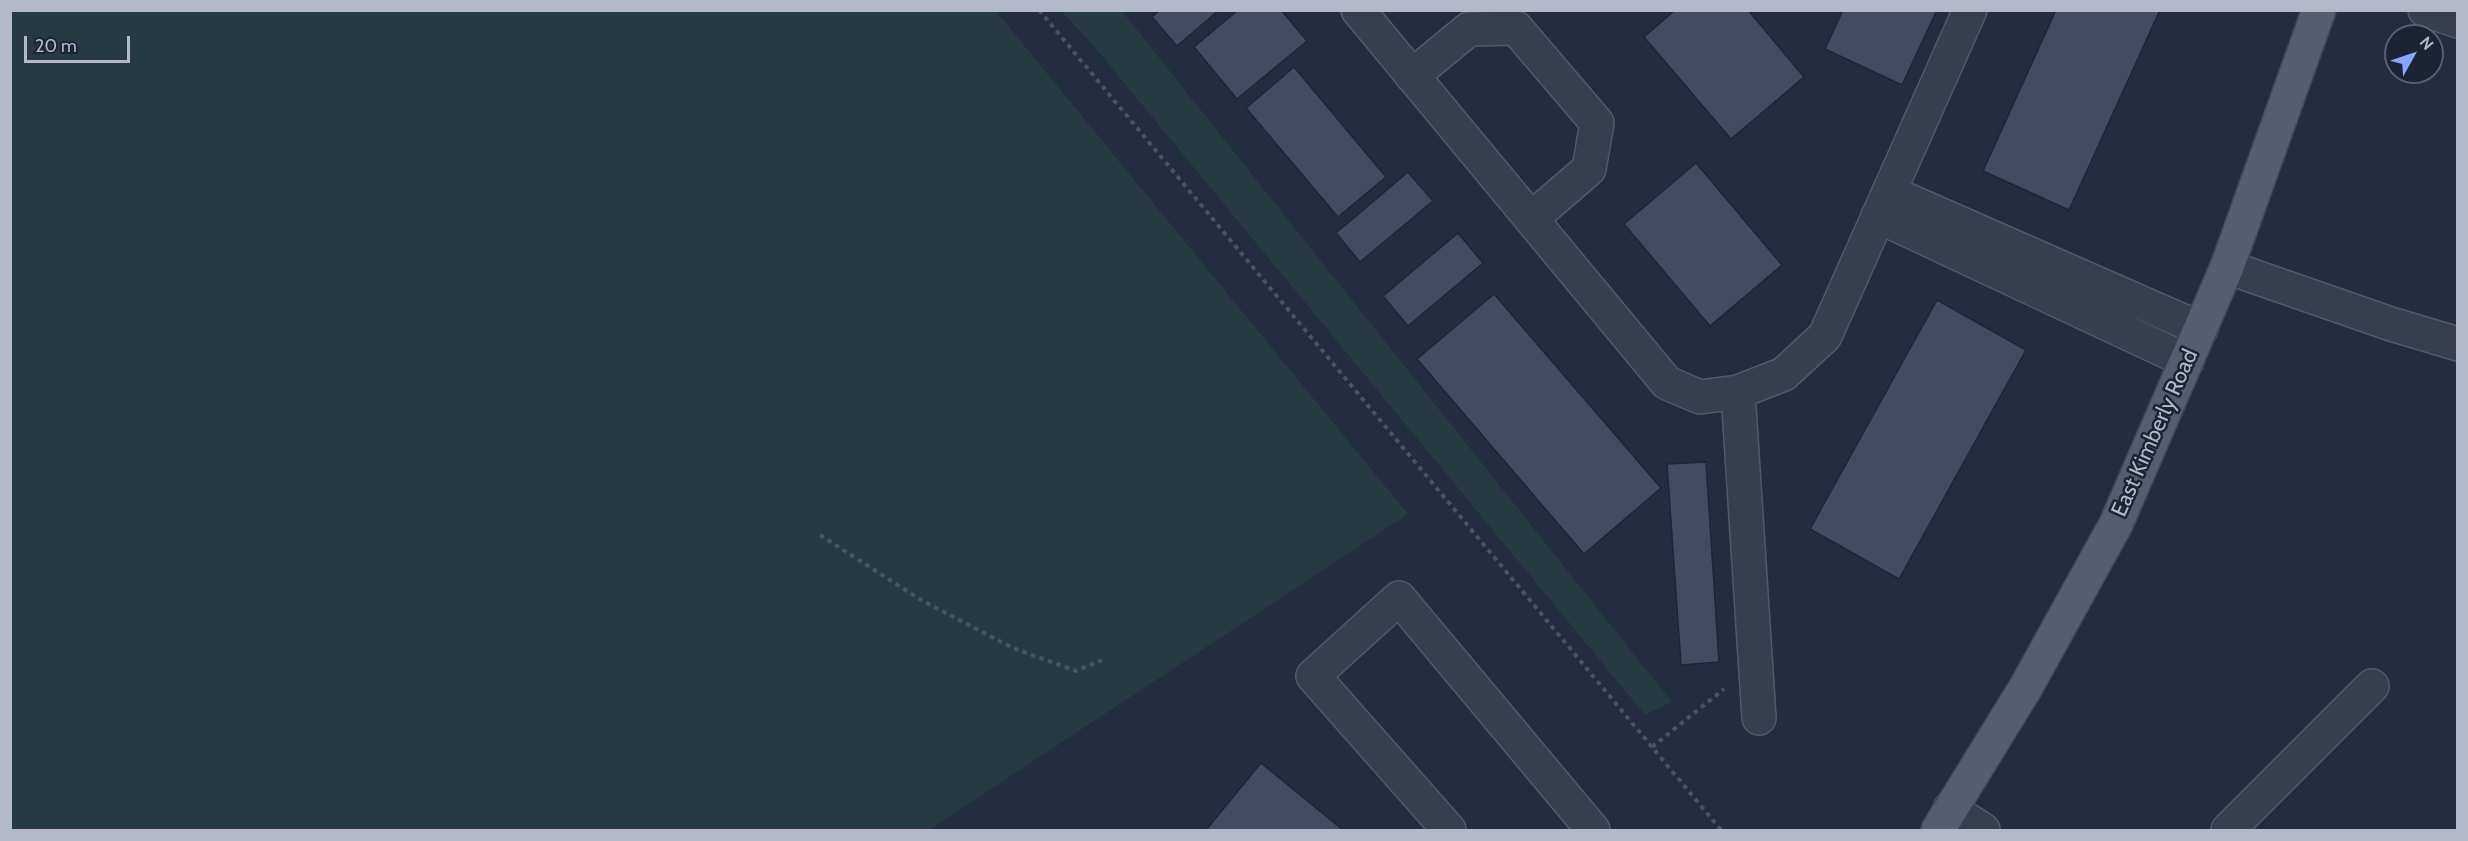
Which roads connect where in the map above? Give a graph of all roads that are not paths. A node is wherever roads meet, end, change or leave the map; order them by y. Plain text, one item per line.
1 (1358, 10) edge
2 (1970, 10) edge
3 (2319, 10) edge
4 (2425, 10) edge
5 (2457, 21) edge
6 (1412, 76) junction
7 (1883, 204) junction
8 (1531, 219) junction
9 (2227, 267) junction
10 (2201, 329) junction
11 (2457, 344) edge
12 (2187, 361) junction
13 (1738, 392) junction
14 (2372, 686) dead end
15 (1759, 718) dead end
16 (1944, 820) edge
17 (1449, 831) edge
18 (1593, 831) edge
19 (1983, 831) edge
20 (2228, 831) edge

1 - 6 lane
2 - 7 lane
3 - 9 main road, East Kimberly Road
4 - 5 lane
6 - 8 lane
6 - 8 lane
7 - 10 lane
7 - 12 lane
7 - 13 lane
8 - 13 lane
9 - 10 main road, East Kimberly Road
9 - 11 lane
10 - 12 main road, East Kimberly Road
12 - 16 main road, East Kimberly Road
13 - 15 lane
14 - 20 lane
16 - 19 lane
17 - 18 lane

